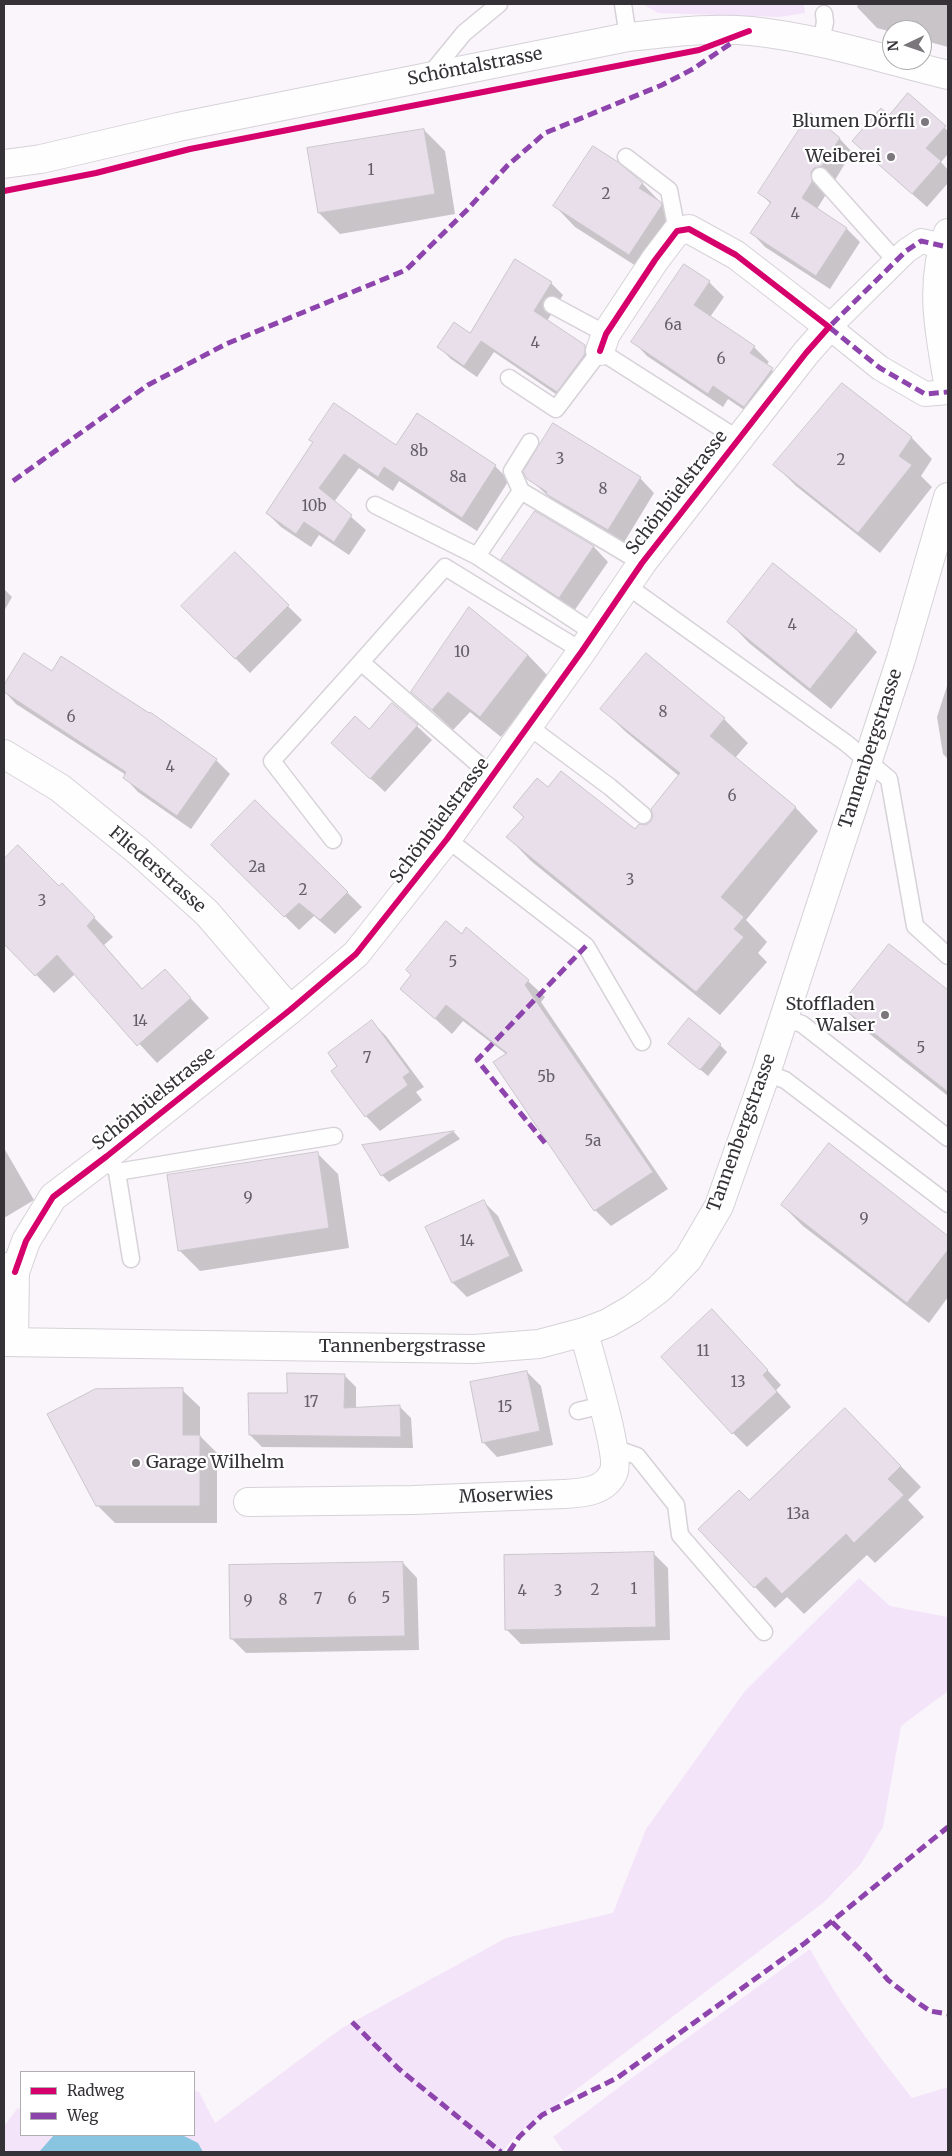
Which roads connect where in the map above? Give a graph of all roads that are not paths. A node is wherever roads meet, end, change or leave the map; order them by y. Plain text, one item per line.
1 (499, 4) edge
2 (623, 4) edge
3 (824, 14) dead end
4 (628, 37) junction
5 (821, 42) junction
6 (948, 75) edge
7 (428, 77) junction
8 (626, 157) dead end
9 (4, 164) edge
10 (820, 176) dead end
11 (678, 231) junction
12 (946, 239) edge
13 (896, 261) junction
14 (552, 305) dead end
15 (829, 327) junction
16 (603, 342) junction
17 (947, 365) edge
18 (509, 378) dead end
19 (948, 392) edge
20 (738, 439) junction
21 (530, 442) dead end
22 (521, 491) junction
23 (948, 497) edge
24 (375, 505) dead end
25 (477, 556) junction
26 (642, 563) junction
27 (626, 585) junction
28 (588, 642) junction
29 (361, 662) junction
30 (528, 726) junction
31 (4, 754) edge
32 (867, 759) junction
33 (492, 776) junction
34 (643, 815) dead end
35 (447, 839) junction
36 (333, 840) dead end
37 (948, 956) edge
38 (290, 1010) junction
39 (782, 1018) junction
40 (642, 1042) dead end
41 (766, 1073) junction
42 (334, 1136) dead end
43 (948, 1138) edge
44 (112, 1164) junction
45 (948, 1204) edge
46 (131, 1259) dead end
47 (10, 1269) edge
48 (584, 1332) junction
49 (9, 1342) edge
50 (614, 1448) junction
51 (248, 1502) dead end
52 (764, 1632) dead end

1 - 7 lane
2 - 4 lane
3 - 5 lane
4 - 5 street, Schöntalstrasse
4 - 7 street, Schöntalstrasse
5 - 6 street, Schöntalstrasse
7 - 9 street, Schöntalstrasse
8 - 11 lane
10 - 13 lane
11 - 15 street
11 - 16 street
12 - 13 street, Schönbüelstrasse
12 - 17 street
13 - 15 street, Schönbüelstrasse
14 - 16 lane
15 - 19 street
15 - 20 street, Schönbüelstrasse
16 - 18 lane
16 - 20 lane
20 - 26 street, Schönbüelstrasse
21 - 22 lane
22 - 25 lane
22 - 26 lane
23 - 32 street, Tannenbergstrasse
24 - 25 lane
25 - 28 lane
26 - 27 street, Schönbüelstrasse
27 - 28 street, Schönbüelstrasse
27 - 32 lane
28 - 29 lane
28 - 30 street, Schönbüelstrasse
29 - 33 lane
29 - 36 lane
30 - 33 street, Schönbüelstrasse
30 - 34 lane
31 - 38 street, Fliederstrasse
32 - 37 lane
32 - 39 street, Tannenbergstrasse
33 - 35 street, Schönbüelstrasse
35 - 38 street, Schönbüelstrasse
35 - 40 lane
38 - 44 street, Schönbüelstrasse
39 - 41 street, Tannenbergstrasse
39 - 43 lane
41 - 45 lane
41 - 48 street, Tannenbergstrasse
42 - 44 lane
44 - 46 lane
44 - 47 street, Schönbüelstrasse
47 - 49 street, Schönbüelstrasse
48 - 49 street, Tannenbergstrasse
48 - 50 street, Moserwies
50 - 51 street, Moserwies
50 - 52 lane

